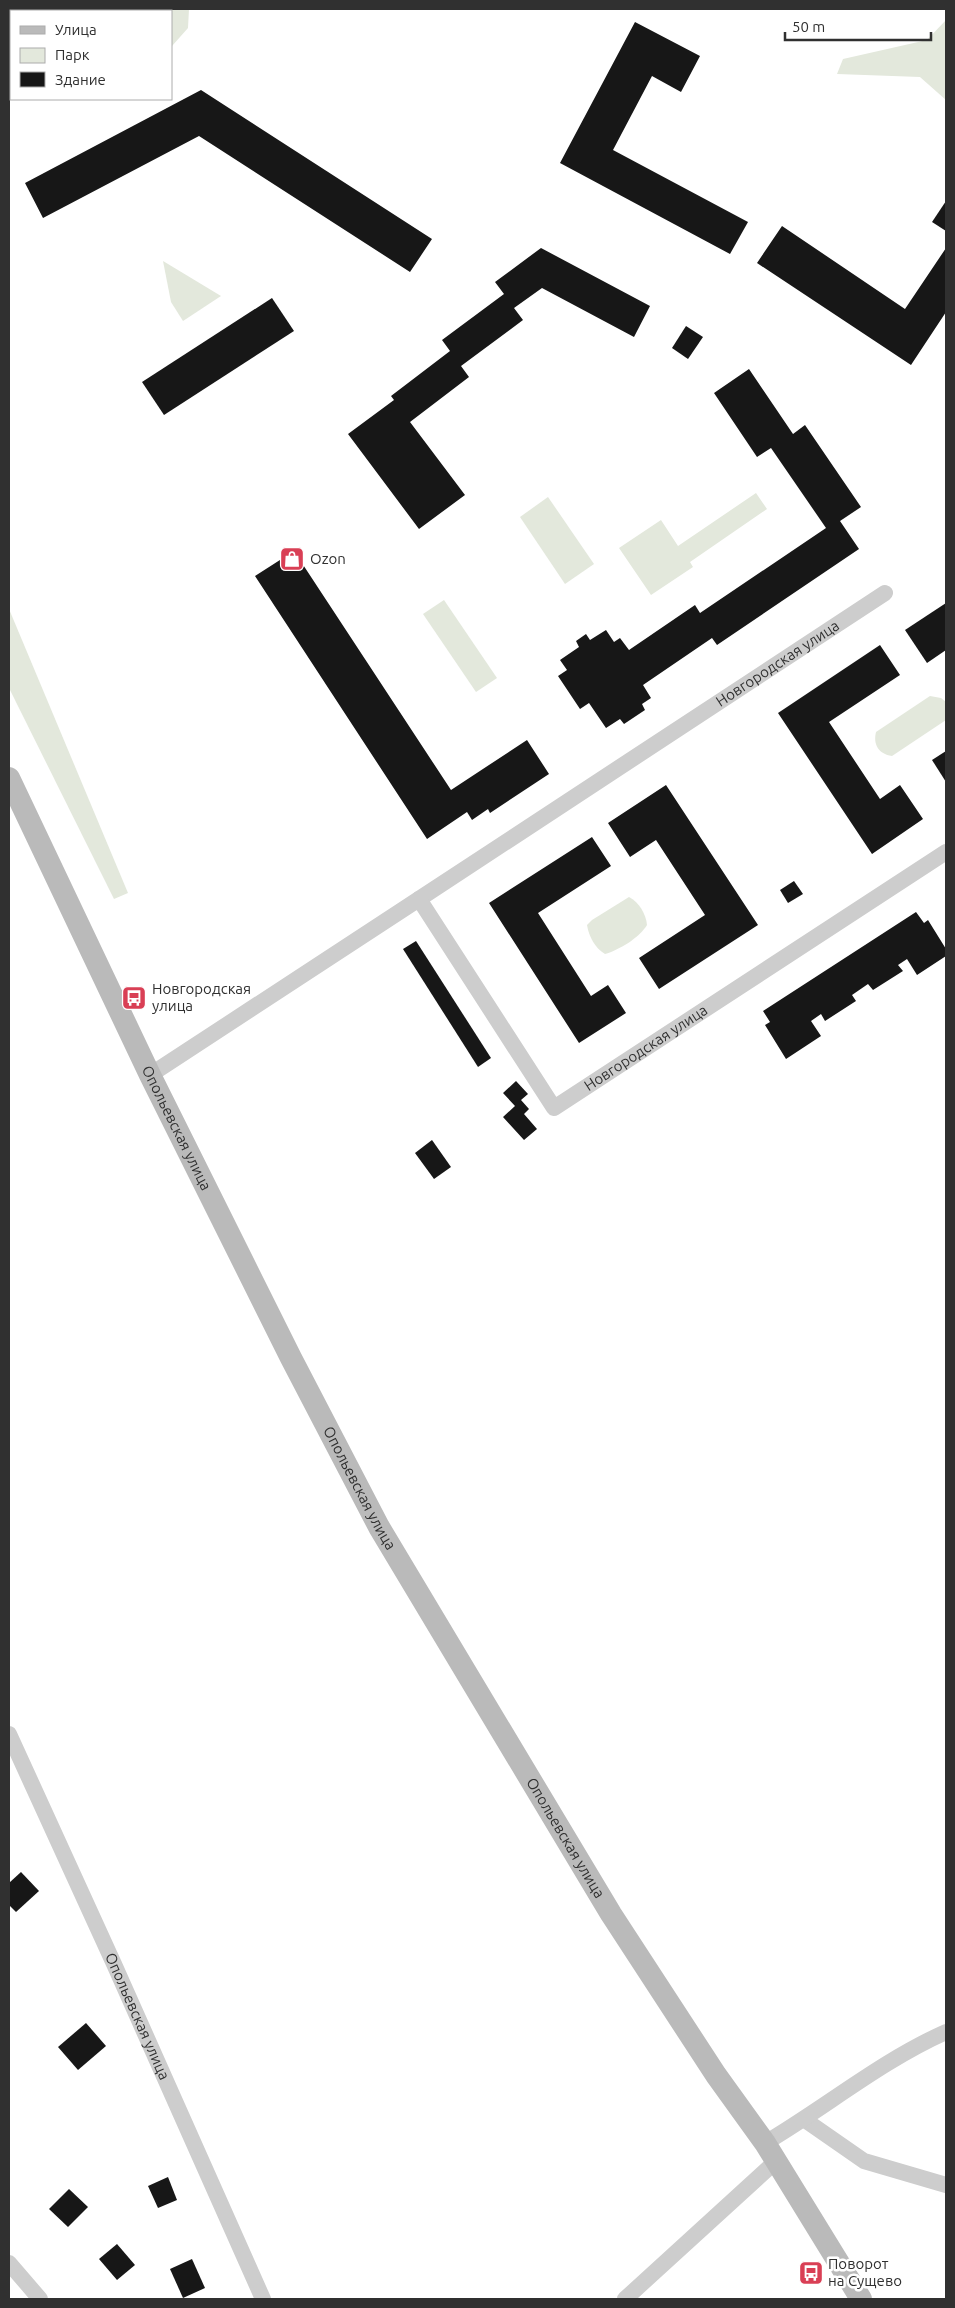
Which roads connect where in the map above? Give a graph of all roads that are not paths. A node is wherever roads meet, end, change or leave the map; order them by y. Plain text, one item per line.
1 (885, 593) dead end
2 (9, 778) edge
3 (946, 852) edge
4 (418, 899) junction
5 (150, 1075) junction
6 (9, 1734) edge
7 (946, 2032) edge
8 (805, 2120) junction
9 (770, 2152) junction
10 (946, 2185) edge
11 (9, 2263) edge
12 (40, 2299) edge
13 (263, 2299) edge
14 (625, 2299) edge
15 (862, 2299) edge

1 - 4 street, Новгородская улица
2 - 5 street, Опольевская улица
3 - 4 street, Новгородская улица
4 - 5 street, Новгородская улица
5 - 9 street, Опольевская улица
6 - 13 street, Опольевская улица
7 - 8 street
8 - 9 street
8 - 10 street
9 - 14 street
9 - 15 street, Опольевская улица
11 - 12 street

